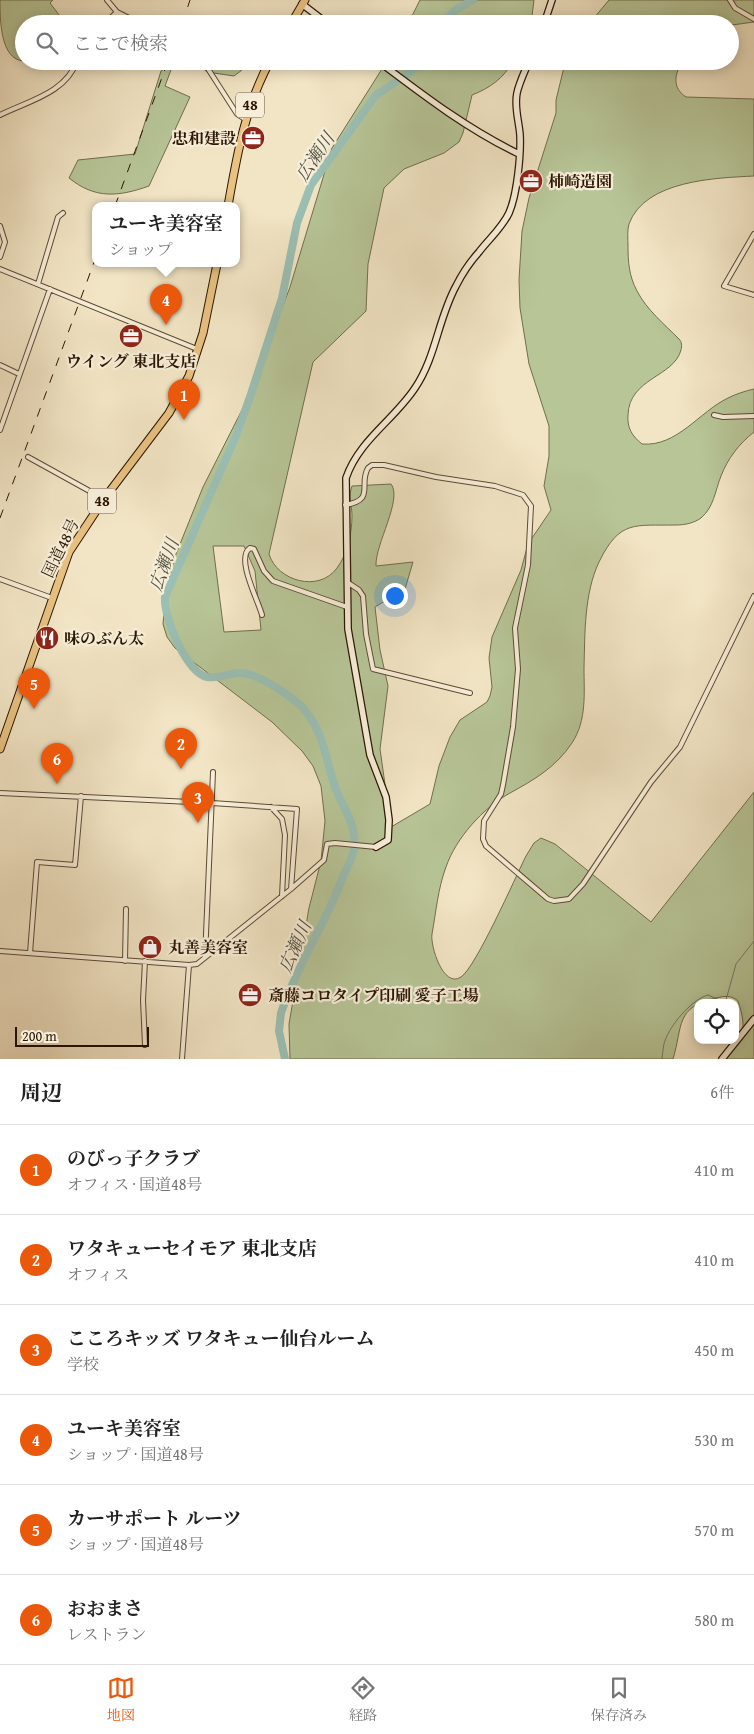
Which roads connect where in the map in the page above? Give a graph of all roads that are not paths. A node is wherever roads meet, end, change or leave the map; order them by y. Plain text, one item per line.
1 (107, 0) edge
2 (552, 0) edge
3 (730, 0) edge
4 (304, 2) edge
5 (117, 12) junction
6 (114, 15) edge
7 (123, 15) edge
8 (296, 15) edge
9 (318, 15) edge
10 (547, 15) edge
11 (754, 19) edge
12 (75, 70) edge
13 (209, 70) edge
14 (265, 70) edge
15 (390, 70) edge
16 (526, 70) edge
17 (0, 115) edge
18 (245, 118) junction
19 (519, 154) junction
20 (229, 202) edge
21 (63, 213) dead end
22 (0, 226) edge
23 (754, 234) edge
24 (0, 257) edge
25 (216, 267) edge
26 (0, 269) edge
27 (38, 284) junction
28 (50, 289) junction
29 (754, 295) edge
30 (198, 350) junction
31 (0, 366) edge
32 (20, 374) junction
33 (714, 415) dead end
34 (754, 416) edge
35 (0, 430) edge
36 (28, 457) dead end
37 (104, 499) junction
38 (345, 505) junction
39 (0, 579) edge
40 (347, 582) junction
41 (754, 596) edge
42 (52, 598) junction
43 (347, 607) junction
44 (262, 615) dead end
45 (470, 693) dead end
46 (0, 749) edge
47 (213, 772) dead end
48 (0, 793) edge
49 (80, 796) junction
50 (212, 803) junction
51 (271, 807) junction
52 (376, 847) joint
53 (291, 889) junction
54 (282, 896) junction
55 (126, 910) dead end
56 (0, 951) edge
57 (30, 953) junction
58 (205, 957) junction
59 (125, 961) junction
60 (145, 961) junction
61 (190, 965) junction
62 (754, 1019) edge
63 (145, 1045) dead end
64 (182, 1059) edge
65 (722, 1059) edge

1 - 5 street
2 - 10 street
3 - 11 street
4 - 8 highway
4 - 9 street
5 - 6 street
5 - 7 street
12 - 17 street
13 - 18 street
14 - 18 highway, 48
15 - 19 street
16 - 19 street
18 - 20 highway, 48
19 - 38 street
21 - 27 street
22 - 24 street
23 - 29 street
25 - 30 highway, 国道48号 / 48
26 - 27 street
27 - 28 street
28 - 30 street
28 - 32 street
30 - 37 highway, 国道48号 / 48
31 - 32 street
32 - 35 street
33 - 34 street
36 - 37 street
37 - 42 highway, 国道48号 / 48
38 - 40 street
38 - 41 street
39 - 42 street
40 - 43 street
40 - 45 street
42 - 46 highway, 国道48号 / 48
43 - 44 street
43 - 52 street
47 - 50 street
48 - 49 street
49 - 50 street
49 - 57 street
50 - 51 street
50 - 58 street
51 - 53 street
51 - 54 street
52 - 53 street
53 - 54 street
54 - 58 street
55 - 59 street
56 - 57 street
57 - 59 street
58 - 61 street
59 - 60 street
60 - 61 street
60 - 63 street
61 - 64 street
62 - 65 street

